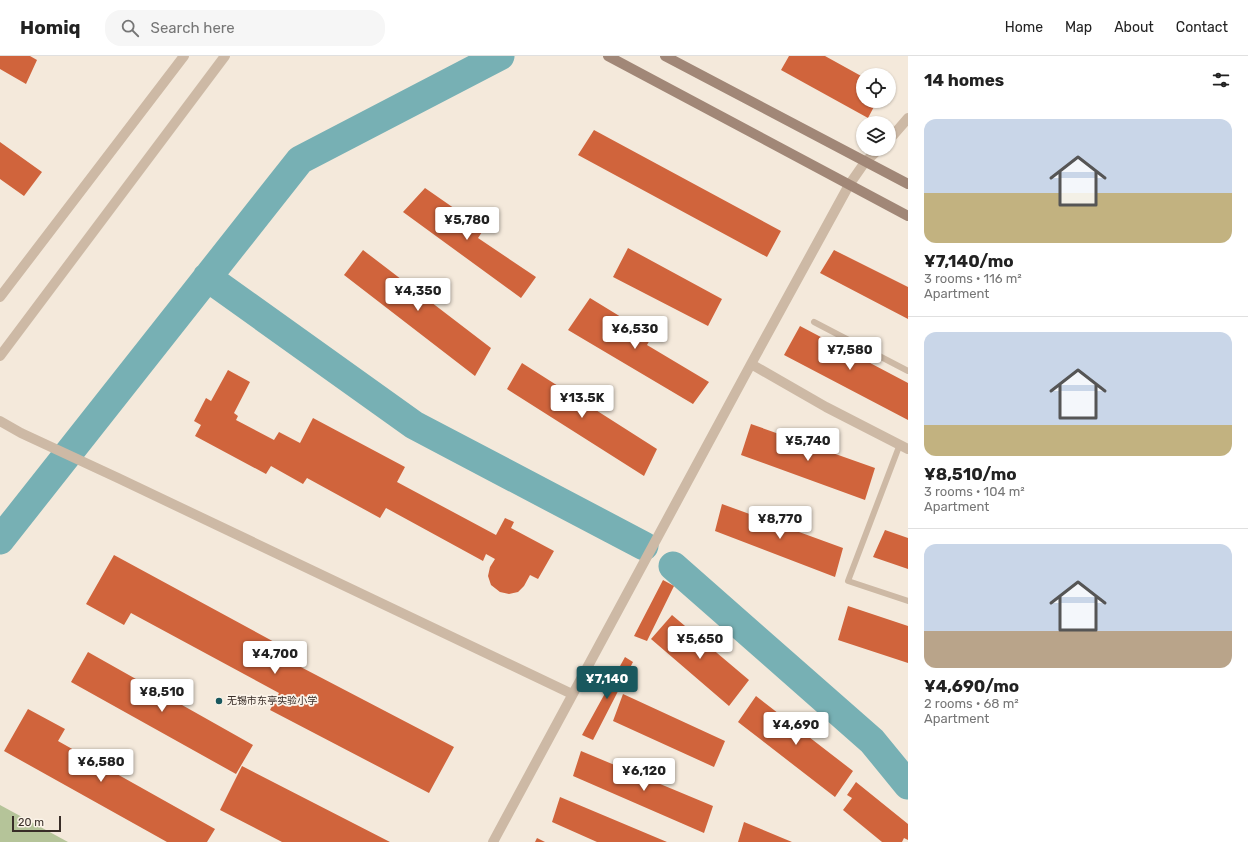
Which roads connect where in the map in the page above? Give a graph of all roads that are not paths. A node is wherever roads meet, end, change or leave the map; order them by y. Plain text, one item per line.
1 (184, 56) edge
2 (225, 56) edge
3 (608, 56) edge
4 (665, 56) edge
5 (908, 118) edge
6 (896, 132) edge
7 (871, 156) edge
8 (865, 162) junction
9 (908, 184) edge
10 (849, 185) junction
11 (908, 216) edge
12 (0, 297) edge
13 (814, 322) dead end
14 (0, 356) edge
15 (751, 364) junction
16 (908, 371) edge
17 (0, 421) edge
18 (904, 446) edge
19 (908, 601) edge
20 (572, 694) junction
21 (493, 842) edge

1 - 12 street
2 - 14 street
3 - 10 main road
4 - 8 main road
5 - 6 street
7 - 8 street
8 - 9 main road
8 - 10 street
10 - 11 main road
10 - 15 street
13 - 16 lane
15 - 18 street
15 - 20 street
17 - 20 street
18 - 19 lane
20 - 21 street

